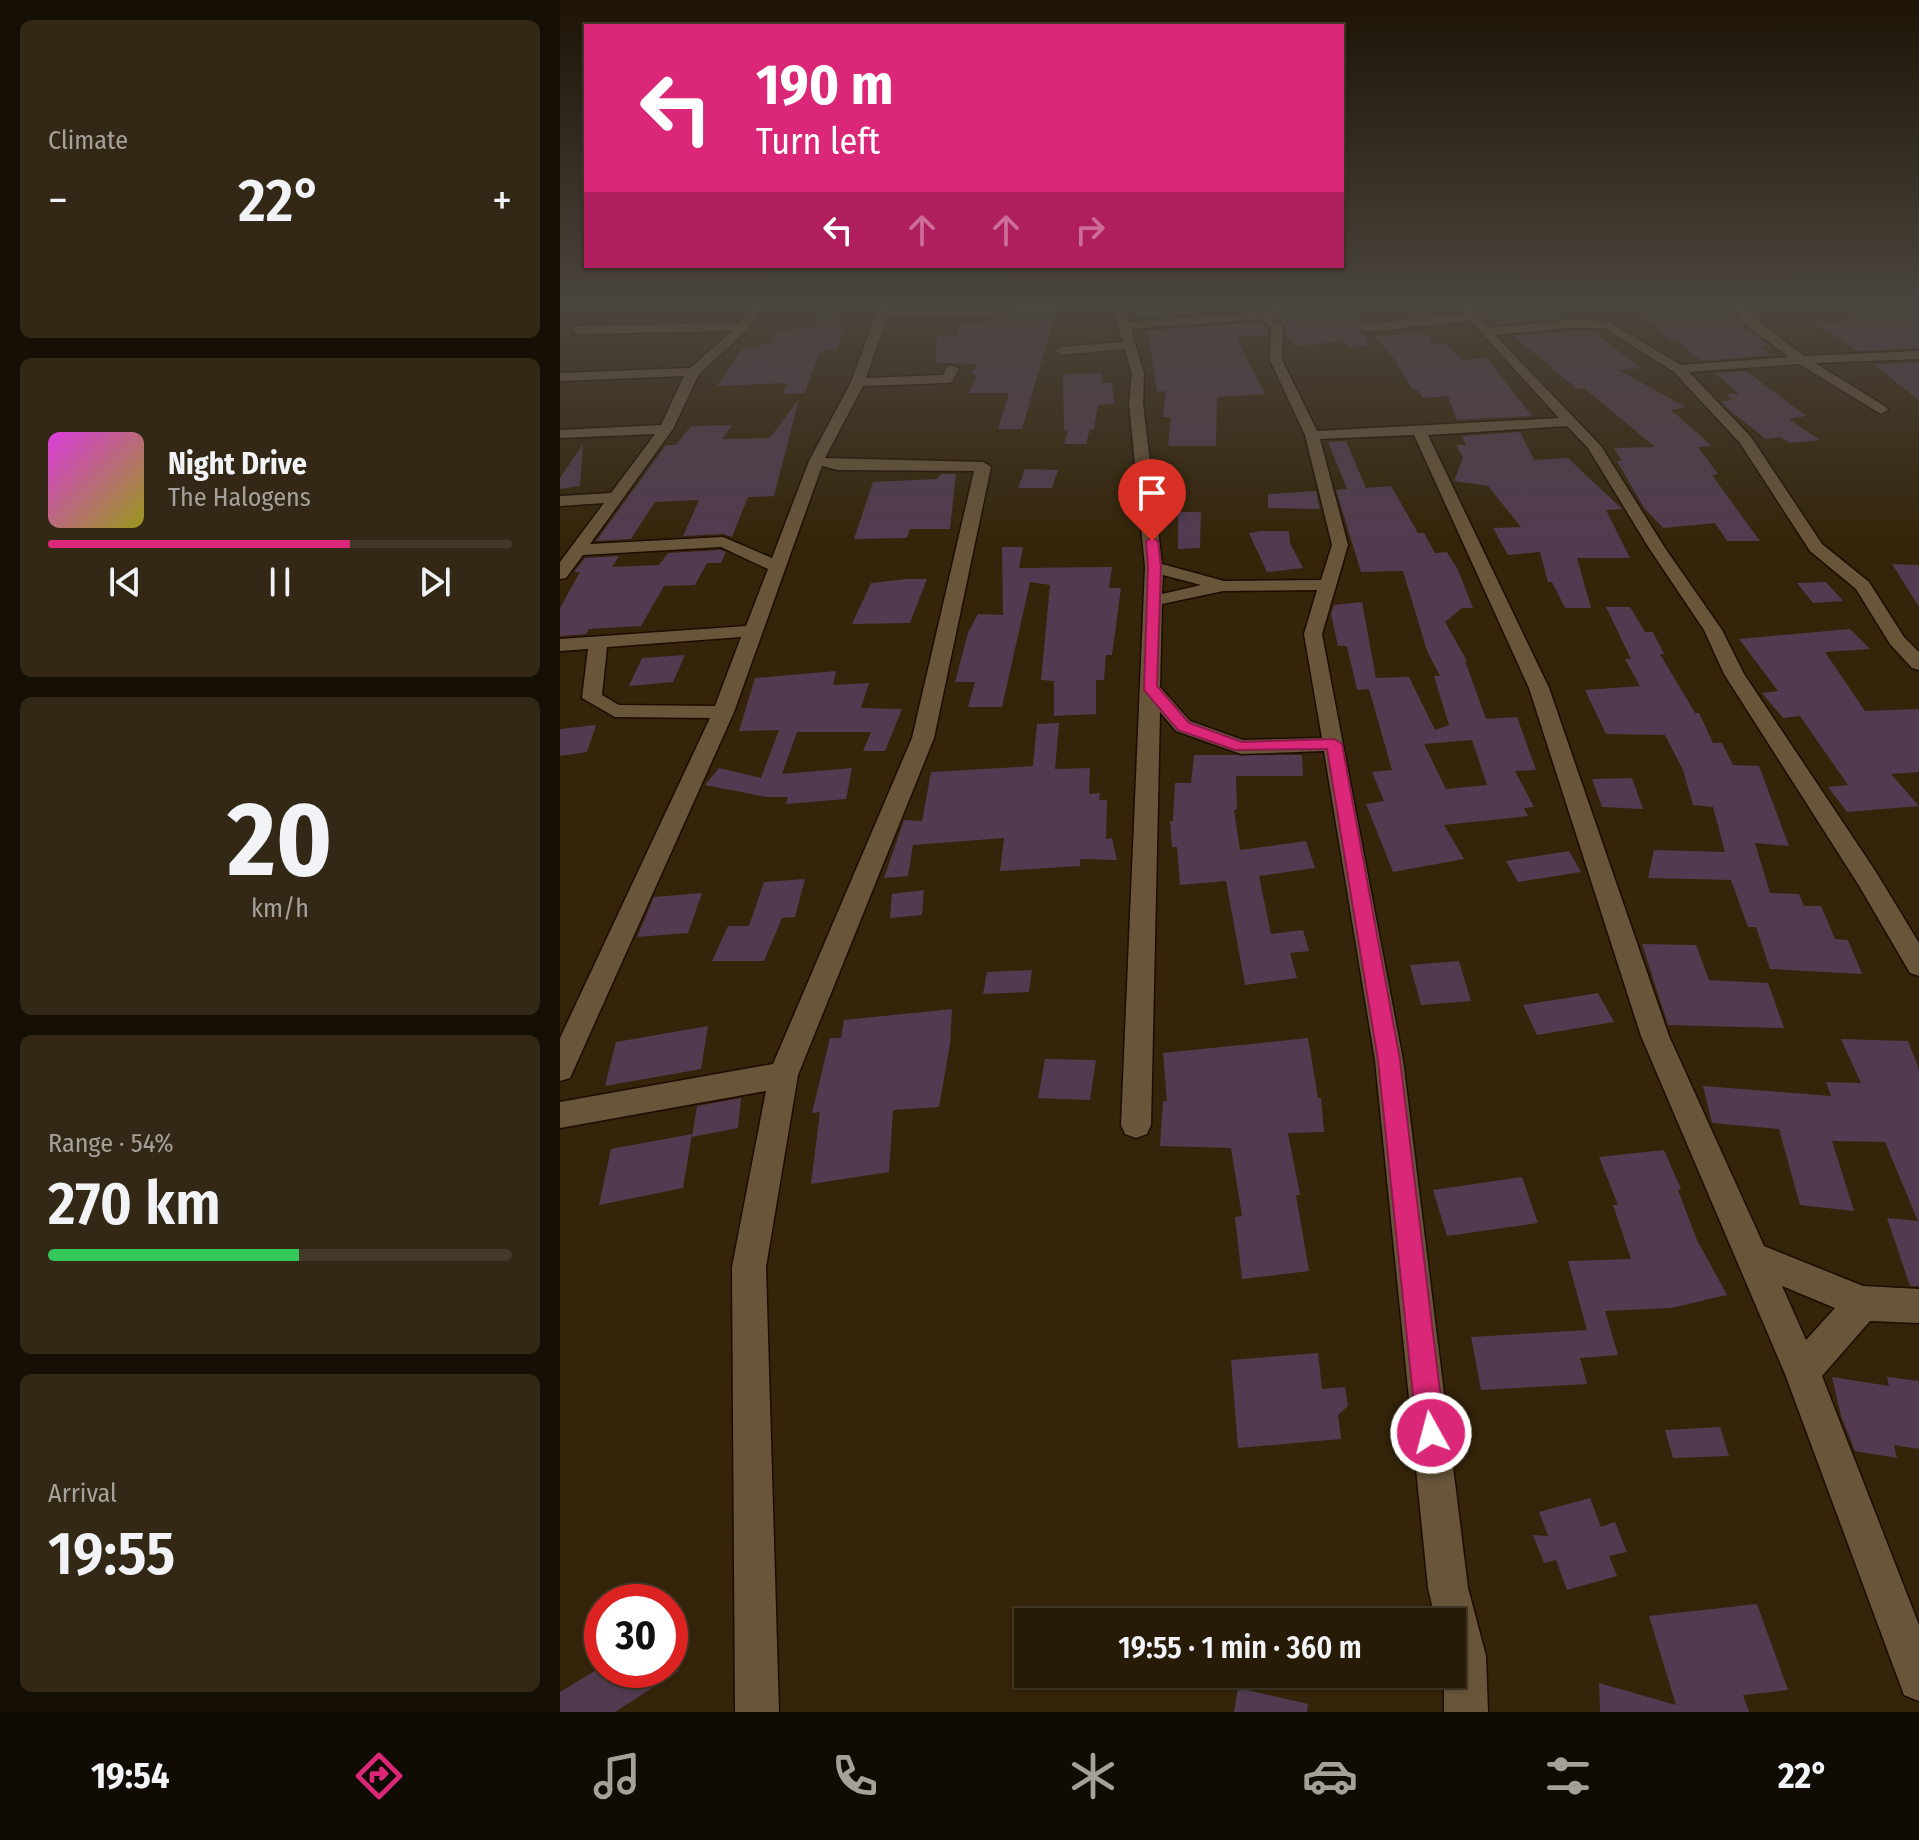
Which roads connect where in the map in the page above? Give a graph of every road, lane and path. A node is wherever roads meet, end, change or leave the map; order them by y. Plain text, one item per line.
1 (688, 383) edge
2 (858, 383) edge
3 (1137, 383) edge
4 (1287, 383) edge
5 (1536, 383) edge
6 (1692, 383) edge
7 (1837, 383) edge
8 (1881, 410) dead end
9 (1572, 421) junction
10 (666, 429) junction
11 (1419, 431) junction
12 (560, 434) edge
13 (1312, 435) junction
14 (816, 461) junction
15 (617, 497) junction
16 (560, 501) edge
17 (578, 550) junction
18 (776, 566) junction
19 (1154, 567) junction
20 (560, 574) edge
21 (1327, 585) junction
22 (1224, 586) junction
23 (1153, 601) junction
24 (752, 631) junction
25 (598, 642) junction
26 (560, 645) edge
27 (1919, 664) edge
28 (1149, 687) junction
29 (724, 712) junction
30 (1334, 744) junction
31 (1919, 966) edge
32 (560, 1069) edge
33 (783, 1075) junction
34 (560, 1115) edge
35 (1136, 1125) dead end
36 (1752, 1257) junction
37 (1863, 1303) junction
38 (1919, 1306) edge
39 (1802, 1371) junction
40 (1919, 1680) edge
41 (757, 1712) edge
42 (1466, 1712) edge

1 - 10 street
2 - 14 street
3 - 19 street
4 - 13 street
5 - 9 street
6 - 27 street
7 - 8 street
9 - 11 street
9 - 31 street
10 - 12 street
10 - 15 street
11 - 13 street
11 - 36 street
13 - 21 street
14 - 18 street
14 - 33 street
15 - 16 street
15 - 17 street
17 - 18 street
17 - 20 street
18 - 24 street
19 - 22 street
19 - 23 street
21 - 22 street
21 - 30 street
22 - 23 street
23 - 28 street
24 - 25 street
24 - 29 street
25 - 26 street
25 - 29 street
28 - 30 street
28 - 35 street
29 - 32 street
30 - 42 street
33 - 34 street
33 - 41 street
36 - 37 street
36 - 39 street
37 - 38 street
37 - 39 street
39 - 40 street

